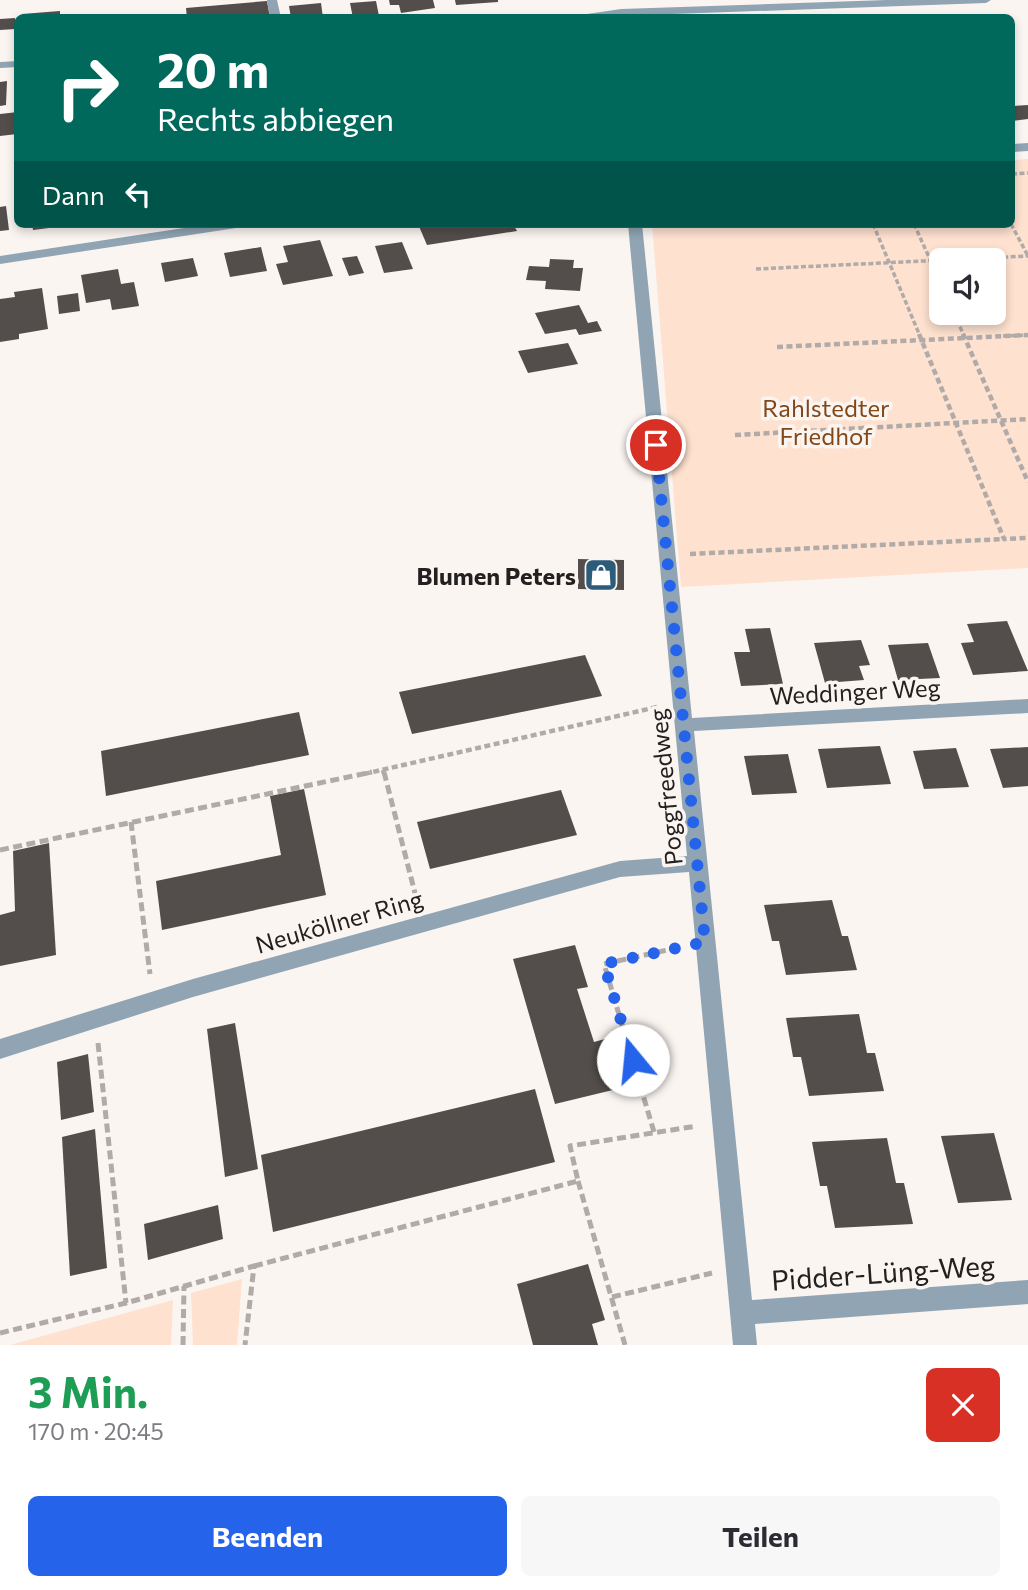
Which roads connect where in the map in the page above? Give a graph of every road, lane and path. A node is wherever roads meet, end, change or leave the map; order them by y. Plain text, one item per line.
1 (986, 0) edge
2 (620, 10) edge
3 (592, 14) edge
4 (210, 228) edge
5 (635, 228) edge
6 (875, 228) edge
7 (916, 228) edge
8 (1013, 228) edge
9 (1028, 256) edge
10 (1006, 257) edge
11 (929, 259) edge
12 (0, 260) edge
13 (929, 261) edge
14 (889, 262) junction
15 (756, 269) dead end
16 (959, 325) edge
17 (1028, 335) edge
18 (964, 338) junction
19 (921, 340) junction
20 (777, 346) dead end
21 (1028, 419) edge
22 (1000, 420) junction
23 (955, 423) junction
24 (735, 435) dead end
25 (1028, 482) edge
26 (1028, 538) edge
27 (1004, 539) junction
28 (667, 556) junction
29 (682, 703) junction
30 (1028, 706) edge
31 (684, 724) junction
32 (383, 770) junction
33 (131, 822) junction
34 (0, 850) edge
35 (697, 863) junction
36 (418, 902) dead end
37 (705, 942) junction
38 (151, 978) dead end
39 (97, 1039) dead end
40 (0, 1049) edge
41 (723, 1122) junction
42 (654, 1132) junction
43 (578, 1181) junction
44 (254, 1266) junction
45 (737, 1267) junction
46 (184, 1286) junction
47 (1028, 1292) edge
48 (611, 1297) junction
49 (126, 1303) junction
50 (741, 1313) junction
51 (0, 1333) edge
52 (183, 1345) edge
53 (245, 1345) edge
54 (625, 1345) edge
55 (745, 1345) edge

1 - 2 street
2 - 3 street
4 - 12 street
5 - 28 street, Poggfreedweg
6 - 14 path
7 - 11 path
8 - 9 path
9 - 10 path
13 - 14 path
14 - 15 path
14 - 19 path
16 - 18 path
17 - 18 path
18 - 19 path
18 - 22 path
19 - 20 path
19 - 23 path
21 - 22 path
22 - 23 path
22 - 25 path
23 - 24 path
23 - 27 path
26 - 27 path
27 - 28 path
28 - 29 street, Poggfreedweg
29 - 31 street, Poggfreedweg
29 - 32 path
30 - 31 street, Weddinger Weg
31 - 35 street, Poggfreedweg
32 - 33 path
32 - 36 path
33 - 34 path
33 - 38 path
35 - 37 street, Poggfreedweg
35 - 40 street, Neuköllner Ring
37 - 41 street, Poggfreedweg
37 - 42 path
39 - 49 path
41 - 42 path
41 - 45 street, Poggfreedweg
42 - 43 path
43 - 44 path
43 - 48 path
44 - 46 path
44 - 53 path
45 - 48 path
45 - 50 street, Poggfreedweg
46 - 49 path
46 - 52 path
47 - 50 street, Pidder-Lüng-Weg
48 - 54 path
49 - 51 path
50 - 55 street, Poggfreedweg

